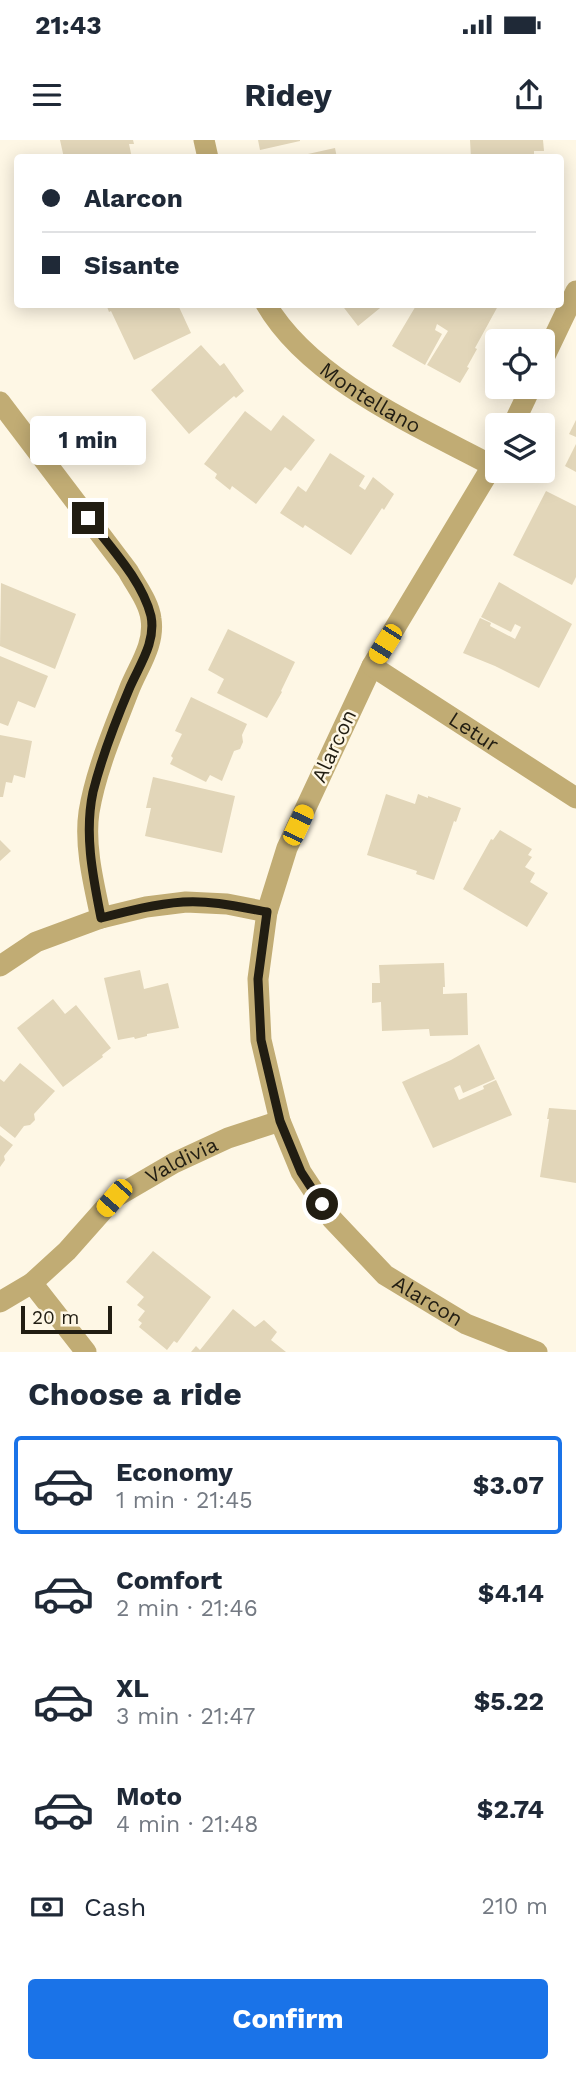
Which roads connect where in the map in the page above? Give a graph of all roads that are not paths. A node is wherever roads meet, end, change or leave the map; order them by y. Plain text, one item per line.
1 (576, 291) edge
2 (268, 308) edge
3 (555, 335) edge
4 (0, 402) edge
5 (485, 457) edge
6 (485, 479) edge
7 (372, 666) junction
8 (576, 798) edge
9 (267, 912) junction
10 (101, 918) junction
11 (0, 965) edge
12 (280, 1121) junction
13 (32, 1283) junction
14 (0, 1302) edge
15 (86, 1352) edge
16 (537, 1352) edge

1 - 3 street
2 - 5 street, Montellano
4 - 10 street
6 - 7 street, Alarcon
7 - 8 street, Letur
7 - 9 street, Alarcon
9 - 10 street
9 - 12 street, Alarcon
10 - 11 street
12 - 13 street, Valdivia
12 - 16 street, Alarcon
13 - 14 street, Valdivia
13 - 15 street

